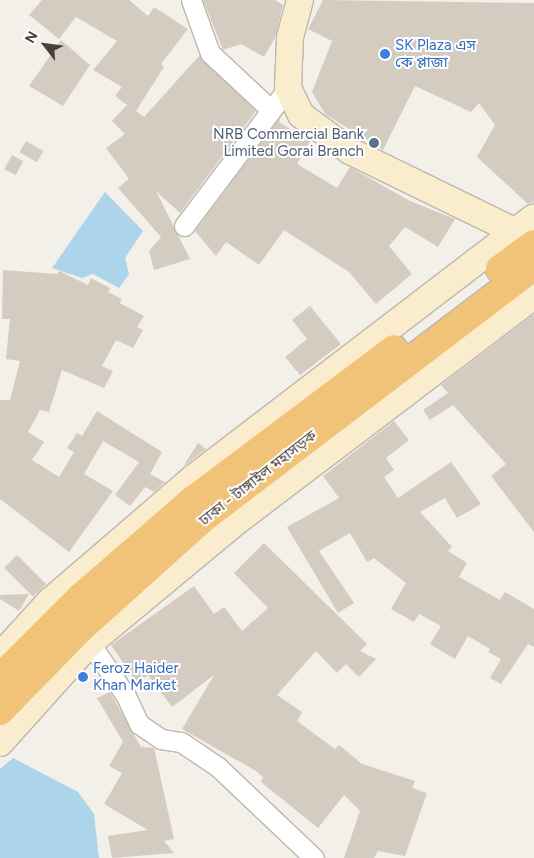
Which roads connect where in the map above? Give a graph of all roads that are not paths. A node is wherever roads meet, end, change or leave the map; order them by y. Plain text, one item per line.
1 (191, 0) edge
2 (300, 0) edge
3 (288, 88) junction
4 (269, 108) junction
5 (184, 226) dead end
6 (527, 231) edge
7 (534, 266) edge
8 (534, 296) edge
9 (90, 643) junction
10 (0, 656) edge
11 (0, 678) edge
12 (0, 711) edge
13 (0, 743) edge
14 (314, 858) edge

1 - 4 street
2 - 3 main road
3 - 4 street
3 - 6 main road
4 - 5 street
6 - 10 main road
6 - 11 highway, ঢাকা - টাঙ্গাইল মহাসড়ক
7 - 12 highway, ঢাকা - টাঙ্গাইল মহাসড়ক
8 - 9 main road
9 - 13 main road
9 - 14 street

